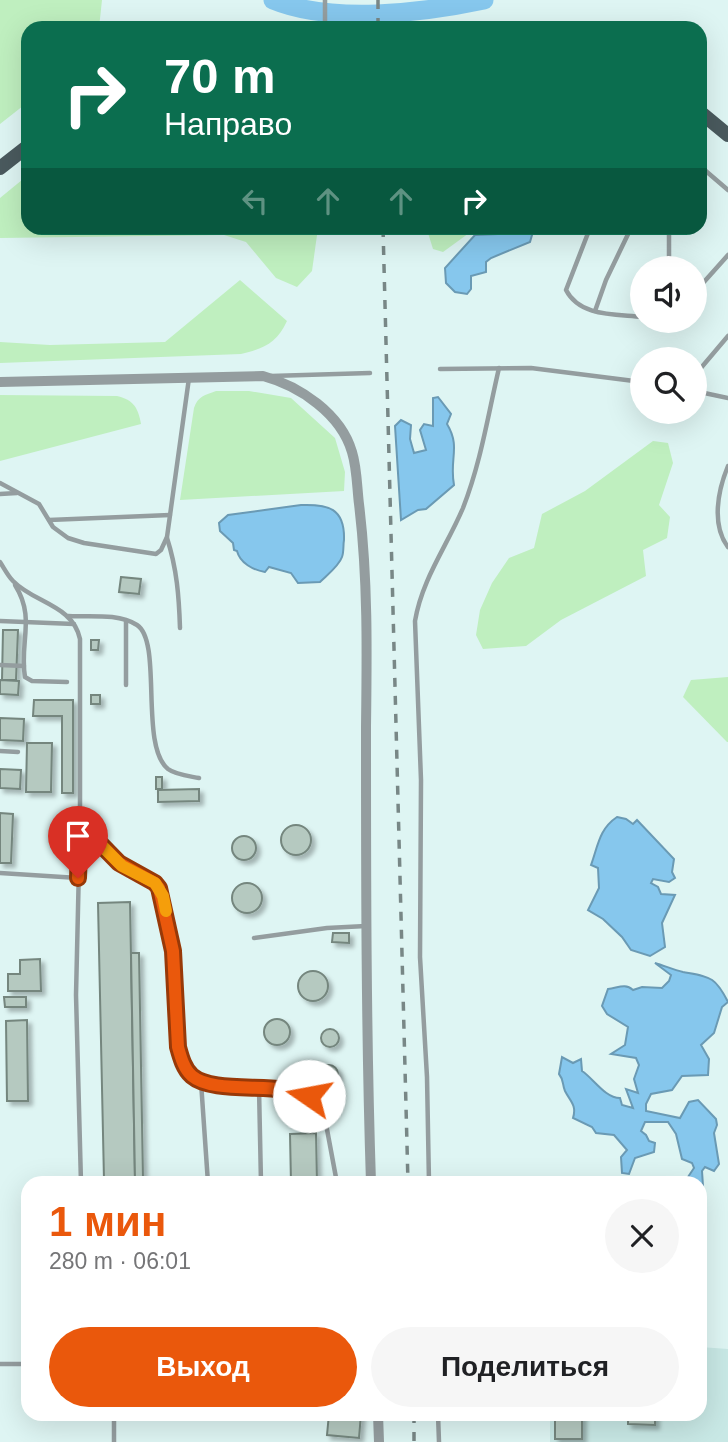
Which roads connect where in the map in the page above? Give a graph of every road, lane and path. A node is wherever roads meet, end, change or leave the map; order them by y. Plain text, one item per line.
1 (325, 1) edge
2 (325, 21) edge
3 (707, 118) edge
4 (728, 135) edge
5 (21, 152) edge
6 (0, 168) edge
7 (707, 172) edge
8 (728, 190) edge
9 (587, 235) edge
10 (628, 235) edge
11 (669, 235) edge
12 (728, 255) edge
13 (669, 256) edge
14 (707, 279) edge
15 (595, 311) junction
16 (630, 315) edge
17 (728, 336) edge
18 (707, 361) edge
19 (499, 368) junction
20 (440, 369) dead end
21 (370, 373) dead end
22 (263, 376) junction
23 (189, 377) junction
24 (630, 380) edge
25 (0, 382) edge
26 (707, 394) edge
27 (728, 398) edge
28 (728, 466) edge
29 (0, 483) edge
30 (18, 493) junction
31 (0, 494) edge
32 (170, 515) junction
33 (49, 520) junction
34 (167, 537) junction
35 (728, 547) edge
36 (0, 562) edge
37 (13, 582) junction
38 (68, 616) junction
39 (0, 621) edge
40 (126, 621) junction
41 (26, 622) junction
42 (74, 624) junction
43 (180, 628) dead end
44 (0, 665) edge
45 (24, 666) junction
46 (67, 682) dead end
47 (126, 685) dead end
48 (0, 751) edge
49 (18, 752) dead end
50 (199, 778) dead end
51 (80, 823) junction
52 (0, 873) edge
53 (78, 878) junction
54 (366, 926) junction
55 (254, 939) dead end
56 (201, 1082) junction
57 (259, 1088) junction
58 (81, 1176) edge
59 (208, 1176) edge
60 (261, 1176) edge
61 (336, 1176) edge
62 (371, 1176) edge
63 (429, 1176) edge
64 (0, 1364) edge
65 (21, 1364) edge
66 (114, 1421) edge
67 (378, 1421) edge
68 (438, 1421) edge
69 (114, 1442) edge
70 (379, 1442) edge
71 (439, 1442) edge

1 - 2 lane
3 - 4 main road
5 - 6 main road
7 - 8 lane
9 - 15 lane
10 - 15 lane
11 - 13 lane
12 - 14 lane
15 - 16 lane
17 - 18 lane
19 - 20 lane
19 - 24 lane
19 - 63 lane
21 - 22 lane
22 - 23 street
22 - 54 street
23 - 25 street
23 - 32 lane
26 - 27 lane
28 - 35 lane
29 - 30 lane
30 - 31 lane
30 - 33 lane
32 - 33 lane
32 - 34 lane
33 - 34 lane
34 - 43 lane
36 - 37 lane
37 - 38 lane
37 - 41 lane
38 - 40 lane
38 - 42 lane
39 - 41 lane
40 - 47 lane
40 - 50 lane
41 - 42 lane
41 - 45 lane
42 - 51 lane
44 - 45 lane
45 - 46 lane
48 - 49 lane
51 - 53 lane
51 - 56 lane
52 - 53 lane
53 - 58 lane
54 - 55 lane
54 - 62 street
56 - 57 lane
56 - 59 lane
57 - 60 lane
57 - 61 lane
64 - 65 lane
66 - 69 lane
67 - 70 street
68 - 71 lane

